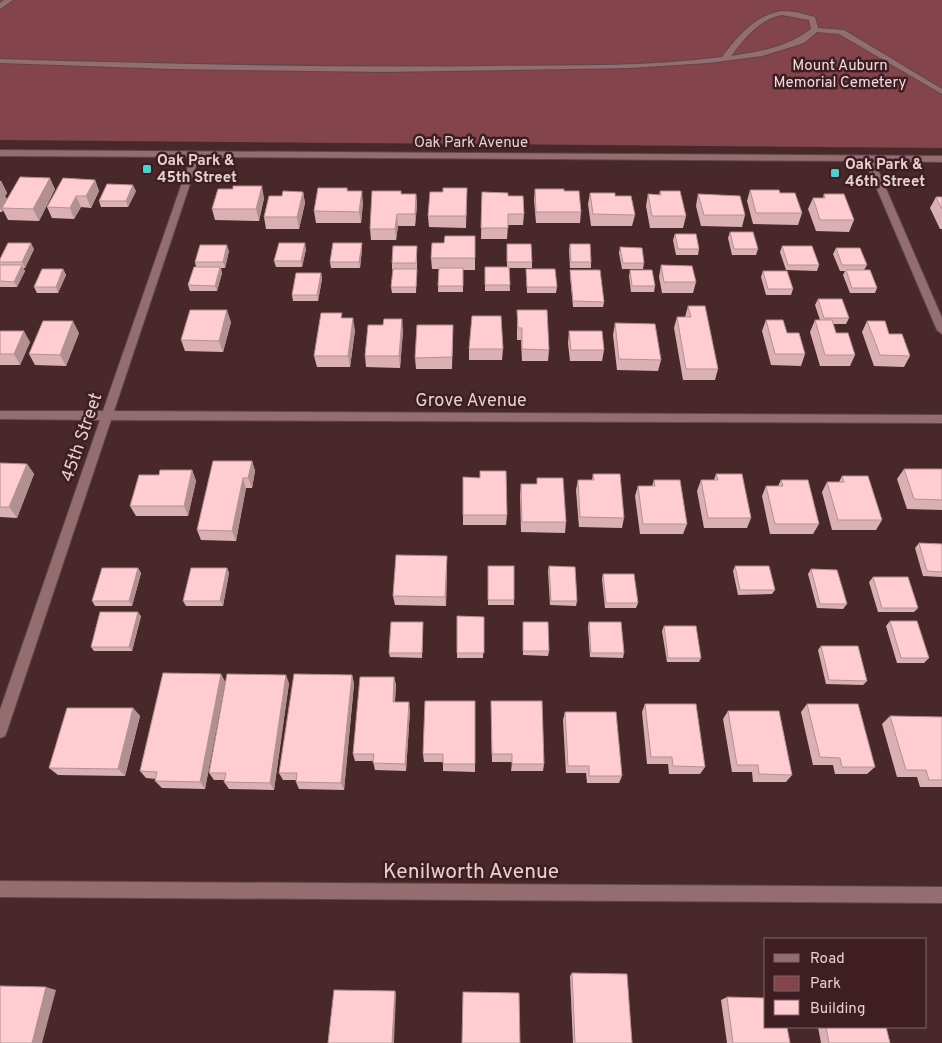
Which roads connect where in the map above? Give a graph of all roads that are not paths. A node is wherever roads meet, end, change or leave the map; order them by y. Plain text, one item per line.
1 (9, 0) edge
2 (0, 7) edge
3 (815, 30) junction
4 (724, 59) junction
5 (0, 61) edge
6 (942, 92) edge
7 (0, 154) edge
8 (196, 154) junction
9 (869, 159) junction
10 (942, 159) edge
11 (942, 330) edge
12 (0, 415) edge
13 (107, 416) junction
14 (942, 419) edge
15 (0, 731) edge
16 (0, 889) edge
17 (942, 895) edge

1 - 2 street
3 - 4 street
3 - 4 street
3 - 6 street
4 - 5 street
7 - 8 street, Oak Park Avenue
8 - 9 street, Oak Park Avenue
8 - 13 street, 45th Street
9 - 10 street, Oak Park Avenue
9 - 11 street
12 - 13 street, Grove Avenue
13 - 14 street, Grove Avenue
13 - 15 street, 45th Street
16 - 17 street, Kenilworth Avenue

